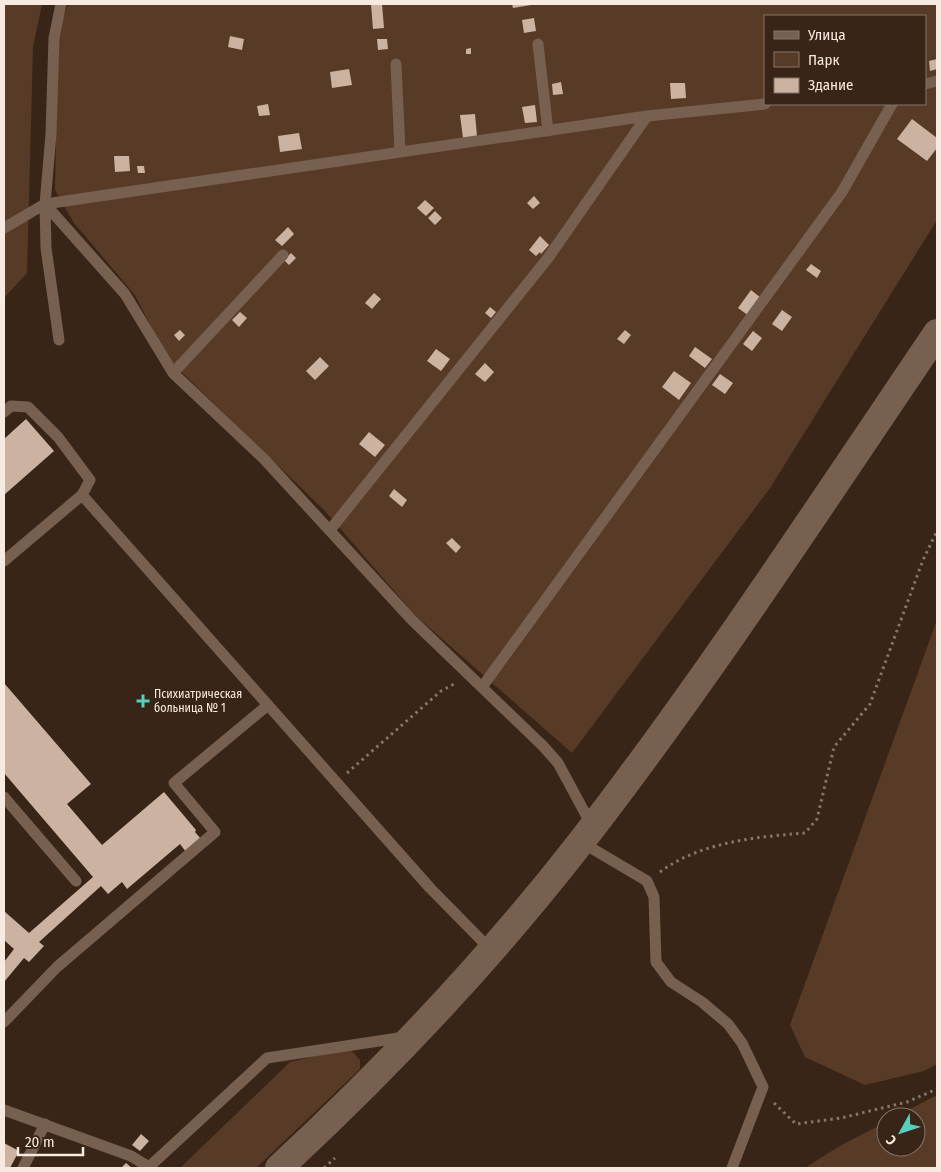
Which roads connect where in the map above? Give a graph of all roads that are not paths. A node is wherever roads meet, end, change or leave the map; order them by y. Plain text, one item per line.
1 (61, 4) edge
2 (538, 44) dead end
3 (396, 64) dead end
4 (764, 104) edge
5 (891, 105) edge
6 (648, 116) junction
7 (548, 131) junction
8 (400, 152) junction
9 (45, 204) junction
10 (4, 228) edge
11 (283, 255) dead end
12 (937, 333) edge
13 (60, 340) dead end
14 (173, 373) junction
15 (4, 412) edge
16 (82, 495) junction
17 (330, 530) junction
18 (4, 561) edge
19 (482, 687) junction
20 (268, 705) junction
21 (4, 797) edge
22 (587, 834) junction
23 (76, 881) dead end
24 (492, 951) junction
25 (4, 1022) edge
26 (414, 1036) junction
27 (4, 1110) edge
28 (45, 1124) junction
29 (150, 1167) edge
30 (23, 1168) edge
31 (279, 1168) edge
32 (732, 1168) edge

1 - 9 lane
2 - 7 lane
3 - 8 lane
4 - 6 lane
5 - 19 lane
6 - 7 lane
6 - 17 lane
7 - 8 lane
8 - 9 lane
9 - 10 lane
9 - 13 lane
9 - 14 lane
11 - 14 lane
12 - 22 street
14 - 17 lane
15 - 16 lane
16 - 18 lane
16 - 20 lane
17 - 19 lane
19 - 22 lane
20 - 24 lane
20 - 25 lane
21 - 23 lane
22 - 24 street
22 - 32 lane
24 - 26 street
26 - 29 lane
26 - 31 street
27 - 28 lane
28 - 29 lane
28 - 30 lane

